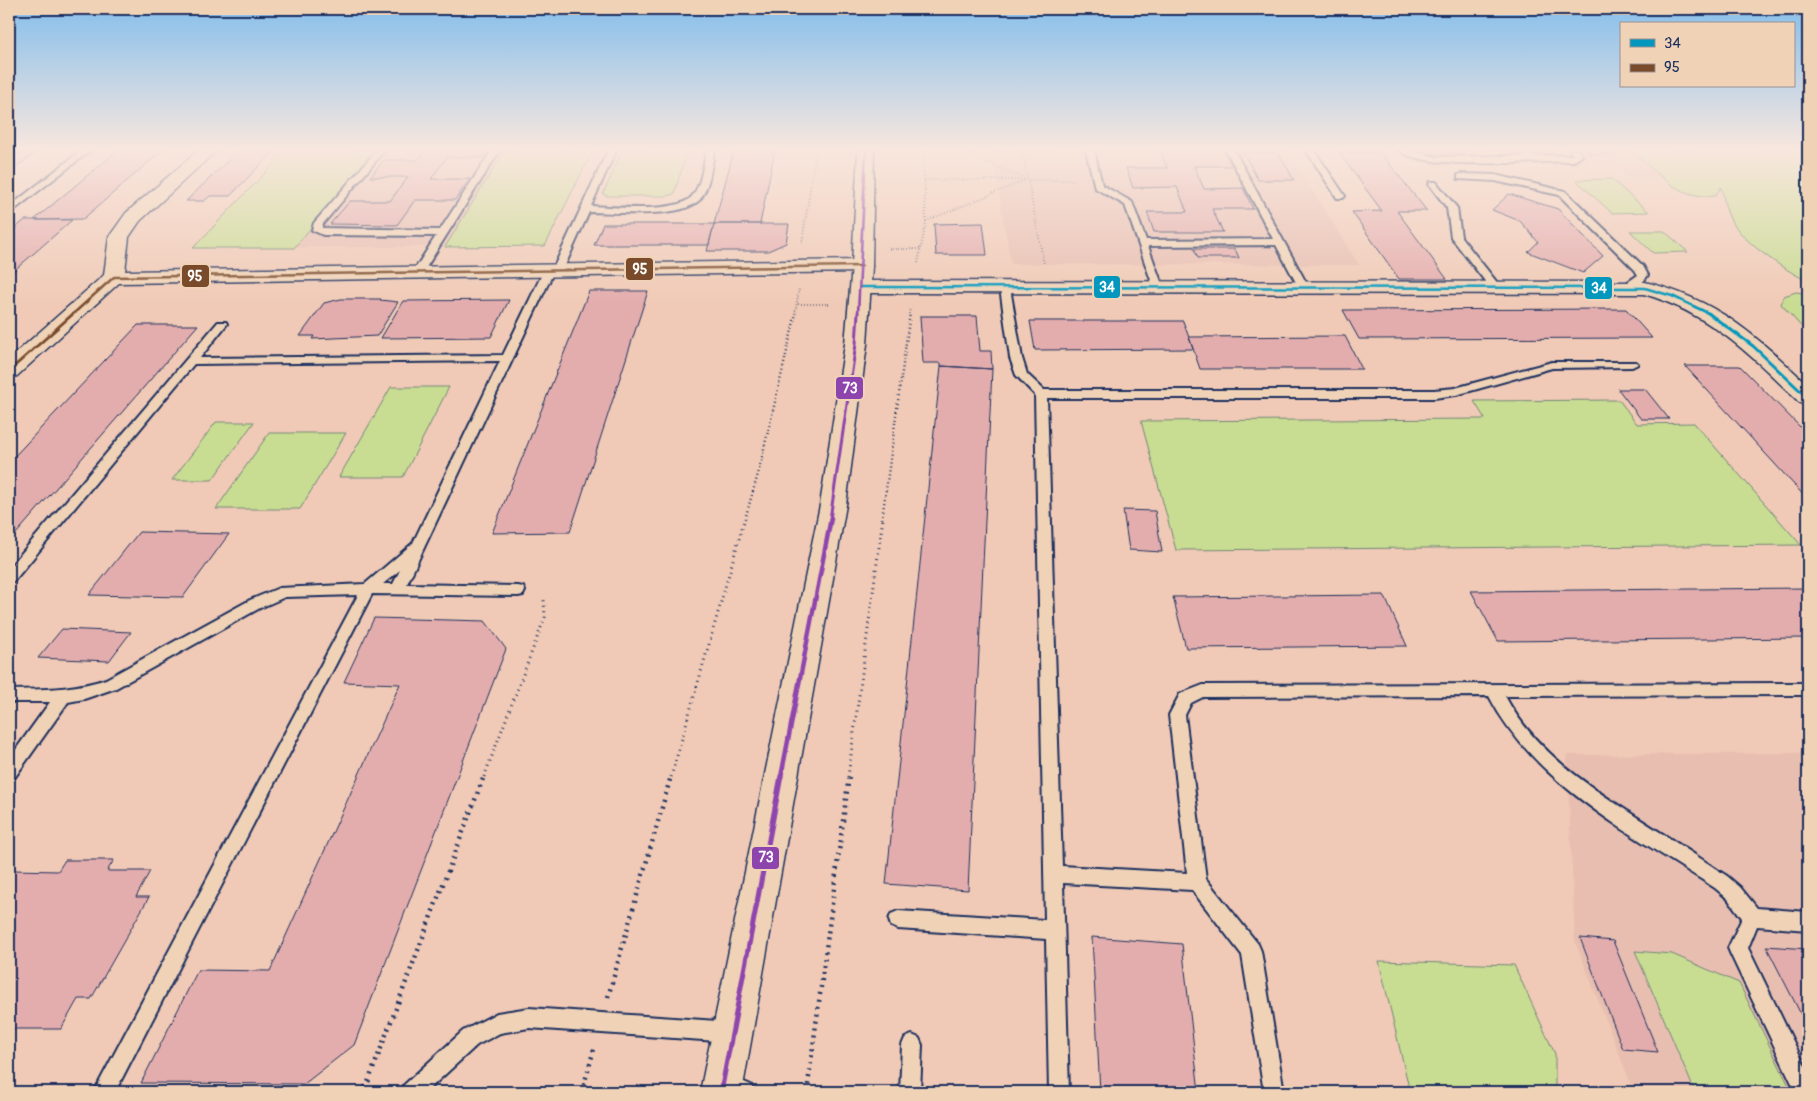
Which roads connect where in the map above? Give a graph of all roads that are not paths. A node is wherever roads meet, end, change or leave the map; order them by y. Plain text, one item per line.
1 (20, 201) edge
2 (151, 201) edge
3 (337, 201) edge
4 (463, 201) edge
5 (589, 201) edge
6 (693, 201) edge
7 (864, 201) edge
8 (1124, 201) edge
9 (1258, 201) edge
10 (1447, 201) edge
11 (1573, 201) edge
12 (586, 209) junction
13 (9, 210) edge
14 (443, 233) junction
15 (1280, 242) junction
16 (1143, 243) junction
17 (553, 270) junction
18 (418, 272) junction
19 (861, 276) junction
20 (114, 277) junction
21 (1629, 286) junction
22 (1158, 287) junction
23 (1495, 287) junction
24 (1005, 288) junction
25 (1304, 288) junction
26 (222, 324) dead end
27 (509, 358) junction
28 (191, 361) junction
29 (1632, 364) dead end
30 (11, 367) edge
31 (1041, 394) junction
32 (1808, 398) edge
33 (418, 546) junction
34 (9, 577) edge
35 (368, 589) junction
36 (397, 590) junction
37 (518, 591) road end
38 (1808, 689) edge
39 (1494, 691) junction
40 (9, 696) edge
41 (63, 696) junction
42 (9, 772) edge
43 (1054, 874) junction
44 (1197, 882) junction
45 (1752, 917) junction
46 (898, 920) dead end
47 (1808, 921) edge
48 (1054, 930) junction
49 (732, 1032) junction
50 (912, 1045) dead end
51 (104, 1092) edge
52 (411, 1092) edge
53 (729, 1092) edge
54 (910, 1092) edge
55 (1059, 1092) edge
56 (1274, 1092) edge
57 (1808, 1092) edge

1 - 13 lane
2 - 20 street
3 - 14 lane
4 - 14 lane
5 - 12 lane
6 - 12 lane
7 - 19 street
8 - 16 lane
9 - 15 lane
10 - 23 lane
11 - 21 lane
12 - 17 lane
14 - 18 lane
15 - 16 lane
15 - 25 lane
16 - 22 lane
17 - 18 street
17 - 19 street
17 - 27 lane
18 - 20 street
19 - 24 street
19 - 49 street
20 - 30 street
21 - 23 street
21 - 32 street
22 - 24 street
22 - 25 street
23 - 25 street
24 - 31 lane
26 - 28 lane
27 - 28 lane
27 - 33 lane
28 - 34 lane
29 - 31 lane
31 - 43 lane
33 - 35 lane
33 - 36 lane
35 - 36 lane
35 - 41 lane
35 - 51 lane
36 - 37 lane
38 - 39 lane
39 - 44 lane
39 - 45 lane
40 - 41 lane
41 - 42 lane
43 - 44 lane
43 - 48 lane
44 - 56 lane
45 - 47 lane
45 - 57 lane
46 - 48 lane
48 - 55 lane
49 - 52 lane
49 - 53 street
50 - 54 lane

